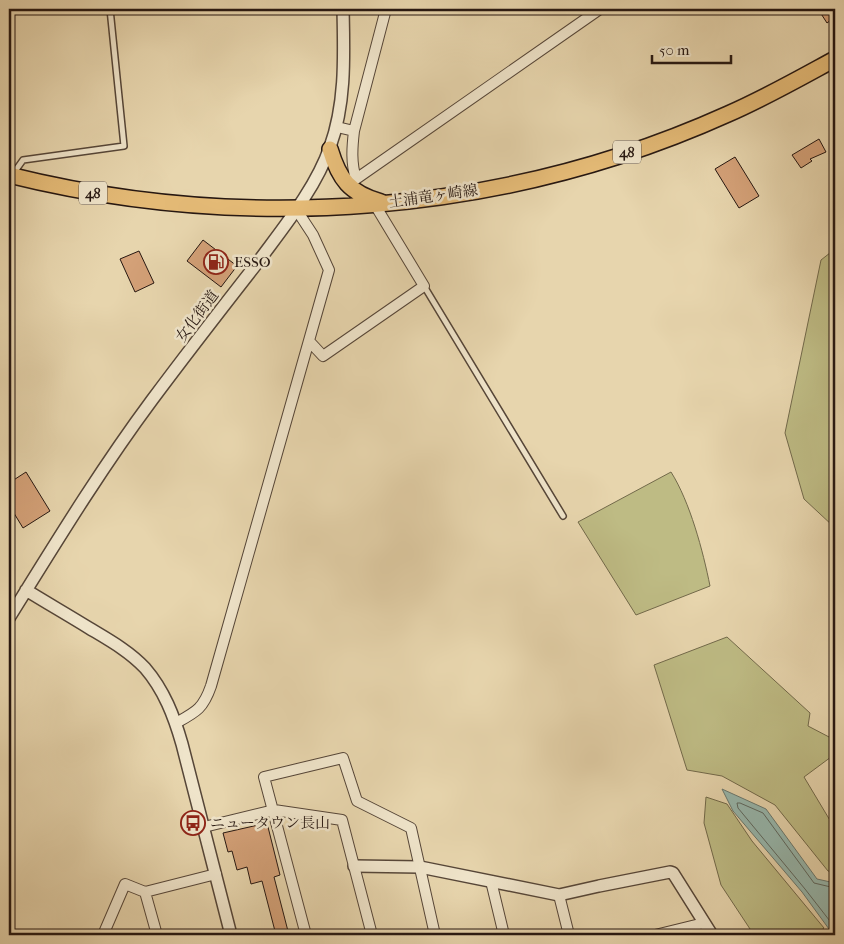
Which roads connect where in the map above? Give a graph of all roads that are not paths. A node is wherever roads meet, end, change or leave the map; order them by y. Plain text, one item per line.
1 (110, 9) edge
2 (343, 9) edge
3 (386, 9) edge
4 (600, 9) edge
5 (835, 59) edge
6 (337, 127) junction
7 (354, 131) junction
8 (330, 149) junction
9 (10, 176) edge
10 (381, 204) junction
11 (296, 209) junction
12 (424, 286) junction
13 (309, 341) junction
14 (563, 516) dead end
15 (26, 590) junction
16 (9, 618) edge
17 (176, 722) junction
18 (274, 810) junction
19 (204, 826) junction
20 (354, 866) junction
21 (420, 867) junction
22 (216, 874) junction
23 (491, 882) junction
24 (145, 892) junction
25 (559, 895) junction
26 (704, 923) junction
27 (103, 935) edge
28 (157, 935) edge
29 (231, 935) edge
30 (306, 935) edge
31 (372, 935) edge
32 (435, 935) edge
33 (504, 935) edge
34 (569, 935) edge
35 (655, 935) edge
36 (712, 935) edge

1 - 9 lane
2 - 6 street, 女化街道
3 - 7 street
4 - 7 street
5 - 10 main road, 土浦竜ヶ崎線 / 48
6 - 7 street
6 - 8 street, 女化街道
8 - 10 main road
8 - 11 street, 女化街道
9 - 11 main road, 土浦竜ヶ崎線 / 48
10 - 11 main road, 土浦竜ヶ崎線 / 48
10 - 12 street
11 - 13 street
11 - 15 street, 女化街道
12 - 13 street
12 - 14 lane
13 - 17 street
15 - 16 street, 女化街道
15 - 17 street
17 - 19 street
18 - 19 street
18 - 20 street
18 - 21 street
18 - 30 street
19 - 22 street
20 - 21 street
20 - 31 street
21 - 23 street
21 - 32 street
22 - 24 street
22 - 29 street
23 - 25 street
23 - 33 street
24 - 27 street
24 - 28 street
25 - 26 street
25 - 34 street
26 - 35 street
26 - 36 street

